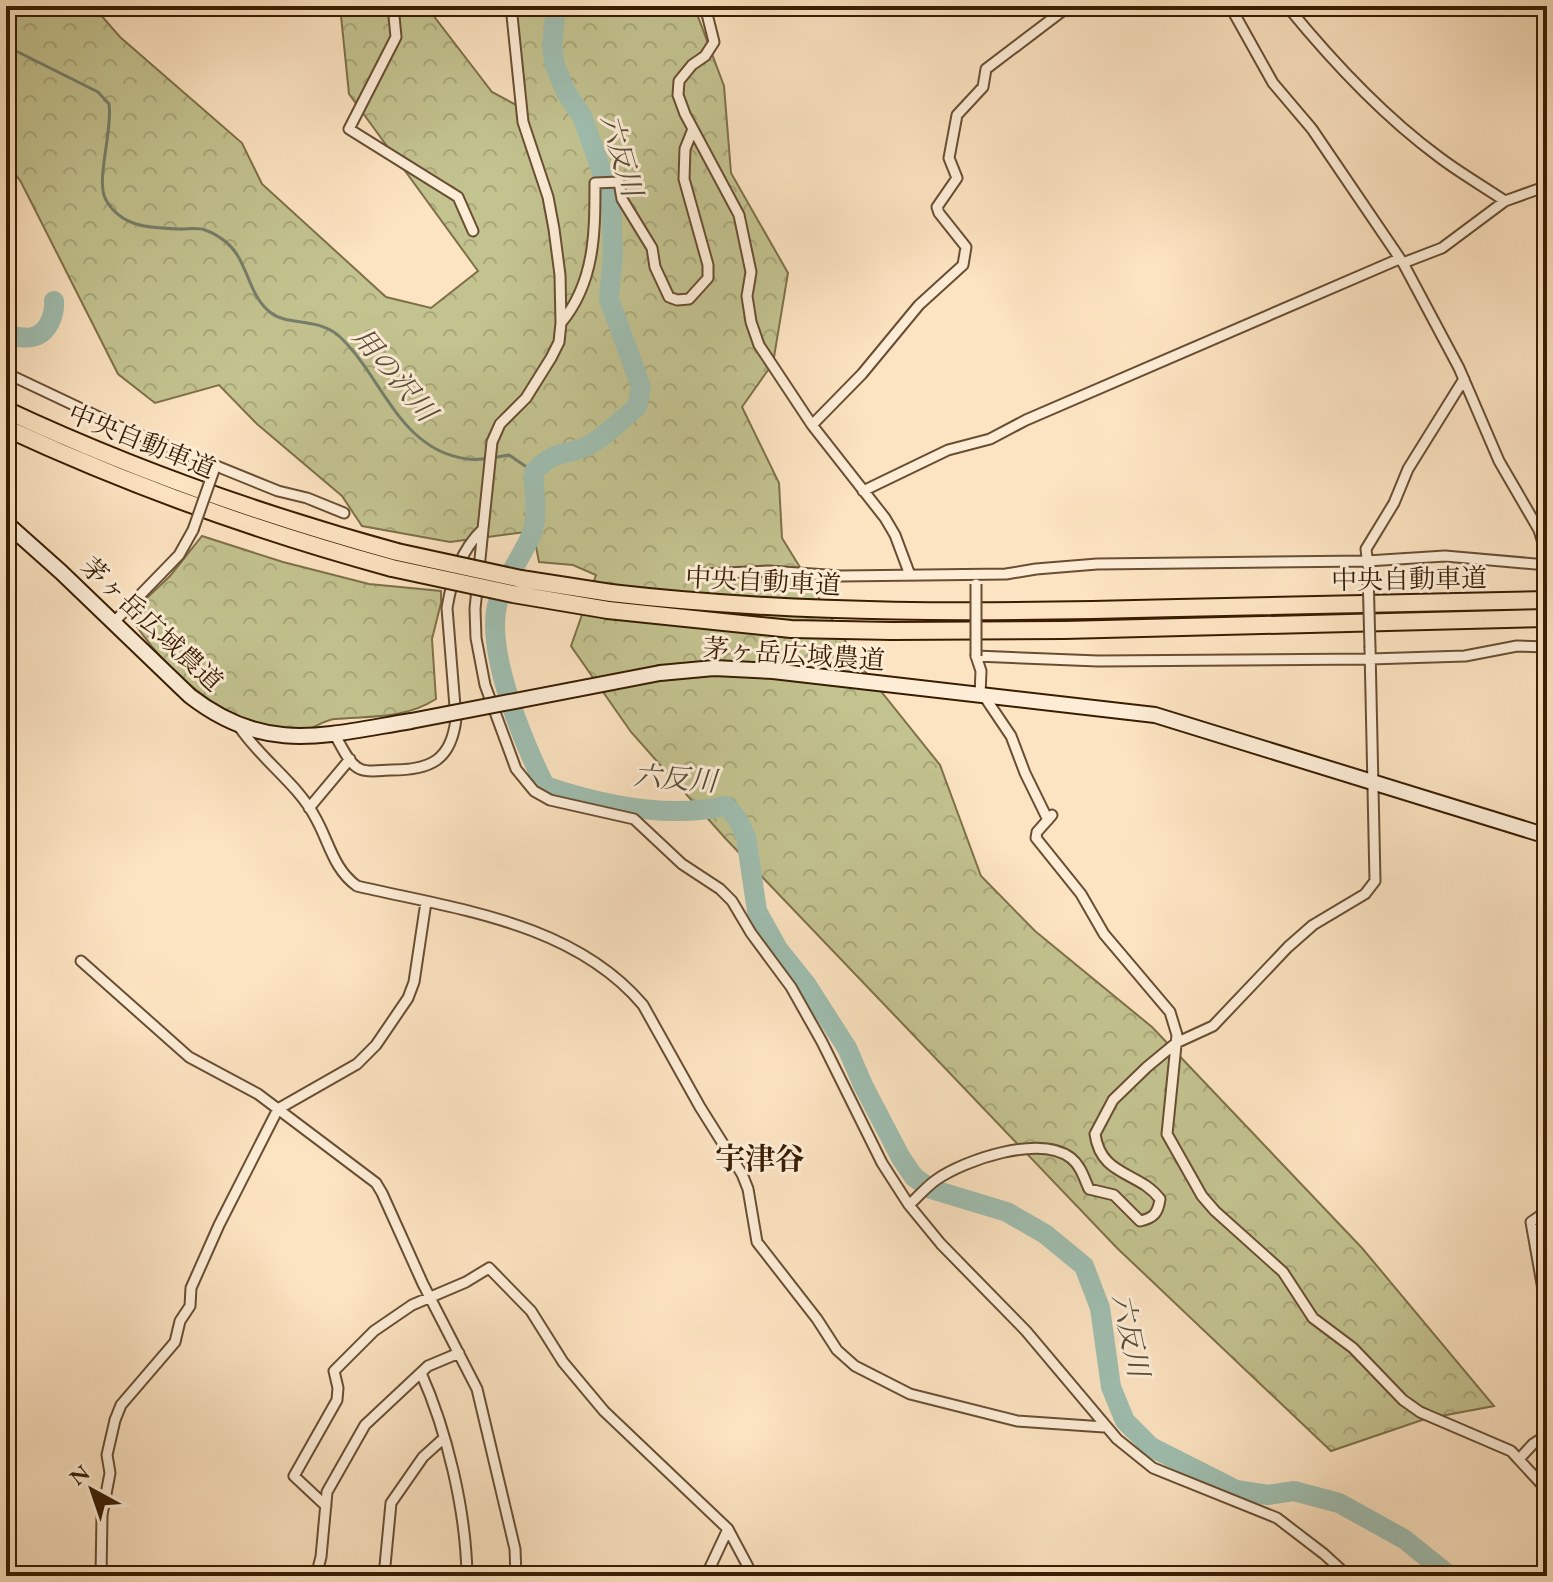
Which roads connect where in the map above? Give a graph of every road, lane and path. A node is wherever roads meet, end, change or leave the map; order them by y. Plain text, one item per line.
1 (393, 6) edge
2 (511, 6) edge
3 (705, 6) edge
4 (1069, 6) edge
5 (1230, 6) edge
6 (1287, 6) edge
7 (693, 129) junction
8 (1547, 186) edge
9 (1505, 201) junction
10 (473, 231) dead end
11 (1401, 261) junction
12 (561, 323) junction
13 (6, 373) edge
14 (1464, 379) junction
15 (6, 410) edge
16 (812, 425) junction
17 (6, 428) edge
18 (215, 467) junction
19 (863, 491) junction
20 (344, 513) dead end
21 (6, 523) edge
22 (483, 529) junction
23 (1547, 556) edge
24 (395, 560) junction
25 (1367, 561) junction
26 (1547, 565) edge
27 (704, 574) dead end
28 (910, 575) junction
29 (976, 579) junction
30 (1547, 600) edge
31 (610, 602) junction
32 (1547, 618) edge
33 (114, 622) junction
34 (1547, 647) edge
35 (1370, 654) junction
36 (976, 656) junction
37 (982, 696) junction
38 (238, 725) junction
39 (334, 734) junction
40 (350, 759) junction
41 (1375, 782) junction
42 (309, 808) junction
43 (1547, 836) edge
44 (426, 902) junction
45 (81, 961) dead end
46 (1176, 1043) junction
47 (278, 1109) junction
48 (909, 1205) junction
49 (1547, 1211) edge
50 (431, 1299) junction
51 (1547, 1312) edge
52 (459, 1353) junction
53 (421, 1373) junction
54 (1104, 1427) junction
55 (1547, 1435) edge
56 (444, 1438) junction
57 (1520, 1458) junction
58 (1547, 1490) edge
59 (326, 1506) junction
60 (728, 1529) junction
61 (101, 1576) edge
62 (316, 1576) edge
63 (384, 1576) edge
64 (467, 1576) edge
65 (516, 1576) edge
66 (706, 1576) edge
67 (753, 1576) edge
68 (1348, 1576) edge

1 - 10 street
2 - 12 street
3 - 7 street
4 - 16 street
5 - 11 street
6 - 9 street
7 - 12 street
7 - 16 street
8 - 9 street
9 - 11 street
11 - 14 street
11 - 19 street
12 - 22 street
13 - 18 street
14 - 23 street
14 - 25 street
15 - 24 highway, 中央自動車道
16 - 19 street
17 - 24 highway, 中央自動車道
18 - 20 street
18 - 33 street, bridge
19 - 28 street
21 - 33 street, 茅ヶ岳広域農道
22 - 40 street
22 - 48 street
24 - 31 highway, 中央自動車道, bridge
25 - 26 street
25 - 29 street
25 - 35 street, bridge
27 - 28 street
28 - 29 street
29 - 36 street, bridge
30 - 31 highway, 中央自動車道
31 - 32 highway, 中央自動車道
33 - 38 street, 茅ヶ岳広域農道
34 - 35 street
35 - 36 street
35 - 41 street
36 - 37 street
37 - 39 street, 茅ヶ岳広域農道, bridge
37 - 41 street, 茅ヶ岳広域農道
37 - 46 street
38 - 39 street, 茅ヶ岳広域農道
38 - 42 street
39 - 40 street
40 - 42 street
41 - 43 street, 茅ヶ岳広域農道
41 - 46 street
42 - 44 street
44 - 47 street
44 - 54 street
45 - 47 street
46 - 48 street
46 - 57 street
47 - 50 street
47 - 61 street
48 - 54 street
49 - 51 street
50 - 52 street
50 - 59 street
50 - 60 street
52 - 53 street
52 - 65 street
53 - 56 street
53 - 59 street
54 - 68 street
55 - 57 street
56 - 63 street
56 - 64 street
57 - 58 street
59 - 62 street
60 - 66 street
60 - 67 street

